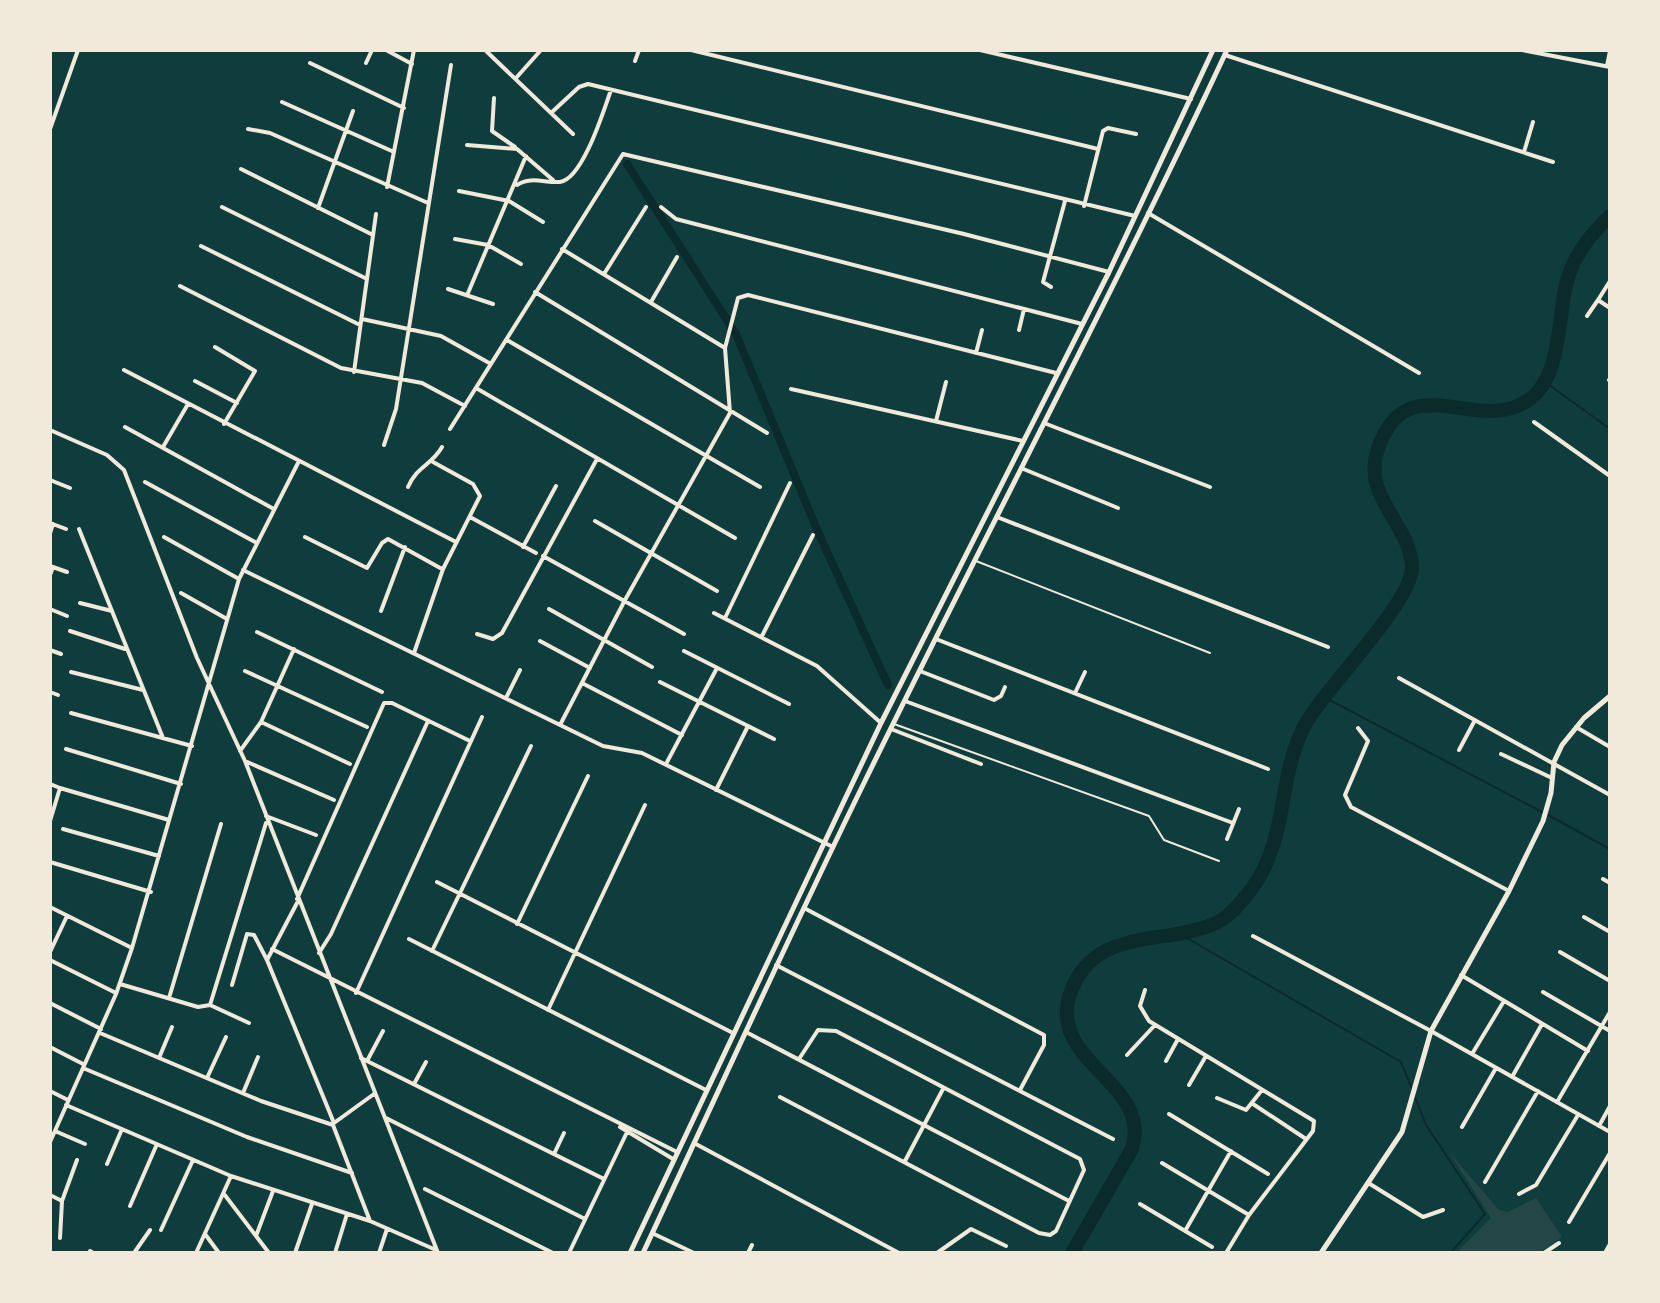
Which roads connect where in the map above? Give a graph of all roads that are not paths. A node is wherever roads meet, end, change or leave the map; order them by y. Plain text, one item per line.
1 (78, 50) edge
2 (372, 50) edge
3 (386, 50) edge
4 (414, 50) edge
5 (485, 50) edge
6 (541, 50) edge
7 (639, 50) edge
8 (691, 50) edge
9 (980, 50) edge
10 (1213, 50) edge
11 (1522, 50) edge
12 (1559, 50) edge
13 (1610, 51) edge
14 (1226, 52) edge
15 (1558, 57) junction
16 (635, 61) dead end
17 (310, 63) dead end
18 (366, 63) dead end
19 (412, 64) junction
20 (451, 65) dead end
21 (1608, 67) edge
22 (515, 78) junction
23 (611, 90) junction
24 (494, 98) dead end
25 (1191, 99) junction
26 (282, 102) dead end
27 (404, 108) junction
28 (353, 111) dead end
29 (551, 113) junction
30 (1533, 122) dead end
31 (50, 129) edge
32 (248, 129) dead end
33 (346, 133) junction
34 (573, 134) dead end
35 (1136, 134) dead end
36 (467, 145) dead end
37 (517, 149) junction
38 (1098, 149) junction
39 (394, 152) junction
40 (1524, 152) junction
41 (526, 156) junction
42 (1553, 162) dead end
43 (335, 164) junction
44 (241, 169) dead end
45 (555, 181) junction
46 (517, 185) junction
47 (387, 187) junction
48 (459, 191) dead end
49 (509, 201) junction
50 (1065, 201) junction
51 (428, 203) junction
52 (1084, 206) junction
53 (222, 207) dead end
54 (646, 207) dead end
55 (661, 207) dead end
56 (318, 208) junction
57 (1148, 213) junction
58 (376, 214) dead end
59 (1135, 216) junction
60 (543, 222) dead end
61 (373, 235) junction
62 (455, 239) dead end
63 (488, 245) junction
64 (201, 246) dead end
65 (562, 249) junction
66 (1049, 255) junction
67 (677, 257) dead end
68 (521, 264) dead end
69 (1109, 272) junction
70 (604, 274) junction
71 (367, 279) junction
72 (1610, 281) edge
73 (180, 286) dead end
74 (1051, 287) dead end
75 (448, 289) dead end
76 (535, 292) junction
77 (468, 293) junction
78 (1598, 300) junction
79 (651, 302) junction
80 (493, 304) dead end
81 (1024, 308) junction
82 (1610, 308) edge
83 (1587, 316) dead end
84 (361, 322) junction
85 (1082, 324) junction
86 (409, 329) junction
87 (982, 330) dead end
88 (1019, 330) dead end
89 (507, 340) junction
90 (215, 347) dead end
91 (725, 348) junction
92 (976, 353) junction
93 (491, 364) junction
94 (124, 370) dead end
95 (354, 372) junction
96 (1056, 373) junction
97 (1419, 373) dead end
98 (401, 377) junction
99 (195, 381) dead end
100 (946, 382) dead end
101 (476, 388) junction
102 (791, 389) dead end
103 (237, 403) junction
104 (188, 404) junction
105 (465, 406) junction
106 (730, 413) junction
107 (936, 421) junction
108 (1534, 422) dead end
109 (1044, 423) junction
110 (224, 424) junction
111 (125, 427) dead end
112 (450, 429) dead end
113 (50, 430) edge
114 (767, 433) dead end
115 (1025, 441) junction
116 (384, 445) dead end
117 (163, 447) junction
118 (442, 447) dead end
119 (708, 457) junction
120 (597, 459) junction
121 (433, 462) junction
122 (298, 463) junction
123 (1021, 468) junction
124 (1610, 476) edge
125 (50, 480) edge
126 (145, 482) dead end
127 (790, 483) dead end
128 (556, 486) dead end
129 (408, 487) dead end
130 (760, 487) dead end
131 (1210, 487) dead end
132 (70, 488) dead end
133 (679, 506) junction
134 (272, 508) junction
135 (1118, 508) dead end
136 (470, 517) junction
137 (997, 517) junction
138 (595, 521) dead end
139 (52, 523) edge
140 (66, 529) dead end
141 (79, 529) dead end
142 (50, 533) edge
143 (813, 535) dead end
144 (164, 537) dead end
145 (305, 537) dead end
146 (735, 538) dead end
147 (255, 542) junction
148 (456, 542) junction
149 (405, 547) junction
150 (523, 547) junction
151 (968, 548) junction
152 (536, 553) dead end
153 (979, 553) junction
154 (652, 554) junction
155 (542, 556) junction
156 (975, 561) junction
157 (52, 566) edge
158 (242, 569) junction
159 (443, 569) junction
160 (67, 572) dead end
161 (50, 575) edge
162 (239, 579) junction
163 (717, 591) dead end
164 (181, 593) dead end
165 (625, 600) junction
166 (80, 603) dead end
167 (50, 609) edge
168 (549, 609) dead end
169 (113, 611) junction
170 (381, 611) dead end
171 (714, 613) dead end
172 (67, 616) dead end
173 (725, 618) junction
174 (227, 619) junction
175 (70, 631) dead end
176 (257, 632) dead end
177 (477, 634) dead end
178 (684, 634) dead end
179 (762, 636) junction
180 (936, 639) junction
181 (604, 640) junction
182 (540, 641) dead end
183 (1328, 647) dead end
184 (126, 649) junction
185 (294, 649) junction
186 (50, 650) edge
187 (684, 651) dead end
188 (414, 653) junction
189 (1210, 653) dead end
190 (61, 654) dead end
191 (652, 667) dead end
192 (590, 668) junction
193 (717, 668) junction
194 (520, 670) dead end
195 (245, 671) dead end
196 (920, 671) junction
197 (71, 672) dead end
198 (1085, 672) dead end
199 (1399, 678) dead end
200 (660, 682) dead end
201 (582, 683) junction
202 (209, 684) junction
203 (278, 685) junction
204 (1005, 687) dead end
205 (144, 691) junction
206 (50, 692) edge
207 (382, 692) dead end
208 (1075, 693) junction
209 (58, 695) dead end
210 (1610, 696) edge
211 (506, 698) junction
212 (905, 701) junction
213 (699, 702) junction
214 (789, 704) dead end
215 (71, 713) dead end
216 (482, 717) dead end
217 (1475, 720) junction
218 (428, 721) junction
219 (261, 722) junction
220 (881, 723) junction
221 (560, 725) junction
222 (748, 726) junction
223 (367, 727) dead end
224 (892, 727) junction
225 (1576, 727) junction
226 (1358, 728) dead end
227 (682, 735) junction
228 (163, 738) junction
229 (774, 739) dead end
230 (470, 741) junction
231 (192, 746) junction
232 (531, 746) dead end
233 (1610, 747) edge
234 (66, 749) dead end
235 (1459, 750) dead end
236 (240, 751) junction
237 (1501, 754) dead end
238 (245, 761) junction
239 (1554, 762) junction
240 (350, 764) dead end
241 (666, 764) junction
242 (981, 764) dead end
243 (1268, 769) dead end
244 (588, 776) dead end
245 (1552, 778) junction
246 (50, 784) edge
247 (181, 784) junction
248 (60, 788) junction
249 (716, 790) junction
250 (1610, 795) edge
251 (334, 800) dead end
252 (645, 805) dead end
253 (1239, 809) dead end
254 (266, 818) junction
255 (169, 820) junction
256 (50, 821) edge
257 (1233, 823) junction
258 (221, 824) dead end
259 (63, 829) dead end
260 (316, 835) dead end
261 (1227, 839) dead end
262 (825, 843) junction
263 (833, 847) junction
264 (159, 856) junction
265 (1219, 861) dead end
266 (50, 862) edge
267 (1603, 879) dead end
268 (437, 882) dead end
269 (1610, 883) edge
270 (1509, 891) junction
271 (151, 892) junction
272 (460, 894) junction
273 (297, 900) junction
274 (50, 907) edge
275 (804, 908) junction
276 (67, 916) junction
277 (1584, 917) dead end
278 (517, 924) junction
279 (1610, 932) edge
280 (1253, 936) dead end
281 (409, 939) dead end
282 (132, 948) junction
283 (272, 949) junction
284 (432, 951) junction
285 (50, 952) edge
286 (575, 952) junction
287 (1560, 952) dead end
288 (319, 953) junction
289 (50, 960) edge
290 (267, 960) junction
291 (776, 965) junction
292 (1461, 975) junction
293 (330, 980) junction
294 (1610, 981) edge
295 (120, 984) junction
296 (232, 985) dead end
297 (1145, 990) dead end
298 (1543, 992) dead end
299 (356, 993) junction
300 (116, 994) junction
301 (169, 998) junction
302 (1504, 1001) junction
303 (50, 1003) edge
304 (210, 1005) junction
305 (548, 1010) junction
306 (1610, 1012) edge
307 (249, 1023) dead end
308 (1542, 1024) junction
309 (1155, 1025) junction
310 (1602, 1026) junction
311 (172, 1027) dead end
312 (100, 1031) junction
313 (383, 1031) dead end
314 (744, 1031) junction
315 (1431, 1031) junction
316 (1610, 1031) edge
317 (733, 1033) junction
318 (226, 1037) dead end
319 (1178, 1039) junction
320 (50, 1047) edge
321 (1588, 1051) junction
322 (1472, 1054) junction
323 (1127, 1055) dead end
324 (359, 1056) junction
325 (1206, 1056) junction
326 (258, 1057) dead end
327 (159, 1058) junction
328 (799, 1059) junction
329 (367, 1061) junction
330 (1166, 1061) dead end
331 (426, 1062) dead end
332 (84, 1066) junction
333 (1496, 1068) junction
334 (1512, 1077) junction
335 (207, 1078) junction
336 (414, 1084) junction
337 (1189, 1085) dead end
338 (943, 1089) junction
339 (1263, 1089) junction
340 (706, 1090) junction
341 (1020, 1090) junction
342 (50, 1091) edge
343 (1538, 1091) junction
344 (243, 1093) junction
345 (374, 1094) junction
346 (780, 1097) dead end
347 (1217, 1098) dead end
348 (1557, 1102) junction
349 (67, 1103) junction
350 (1253, 1104) junction
351 (1610, 1106) edge
352 (1169, 1114) dead end
353 (1578, 1115) junction
354 (384, 1117) junction
355 (333, 1124) junction
356 (924, 1124) junction
357 (1599, 1126) junction
358 (1462, 1127) dead end
359 (122, 1129) junction
360 (55, 1131) junction
361 (628, 1131) junction
362 (1610, 1132) edge
363 (564, 1133) dead end
364 (1113, 1139) dead end
365 (1306, 1139) junction
366 (50, 1142) edge
367 (692, 1142) junction
368 (85, 1144) dead end
369 (157, 1144) junction
370 (1231, 1151) junction
371 (677, 1152) junction
372 (1610, 1153) edge
373 (554, 1154) junction
374 (673, 1159) junction
375 (77, 1160) dead end
376 (193, 1160) junction
377 (905, 1161) junction
378 (1162, 1163) dead end
379 (107, 1164) dead end
380 (352, 1173) junction
381 (1268, 1174) dead end
382 (231, 1176) junction
383 (604, 1179) junction
384 (1485, 1182) dead end
385 (1370, 1184) junction
386 (425, 1189) dead end
387 (1209, 1190) junction
388 (273, 1191) junction
389 (224, 1194) junction
390 (1519, 1194) dead end
391 (50, 1195) edge
392 (62, 1201) junction
393 (1069, 1201) junction
394 (312, 1204) junction
395 (1140, 1204) dead end
396 (130, 1206) dead end
397 (1443, 1210) dead end
398 (347, 1214) junction
399 (1249, 1215) junction
400 (585, 1219) junction
401 (370, 1221) junction
402 (1569, 1222) dead end
403 (388, 1228) junction
404 (150, 1230) dead end
405 (161, 1230) dead end
406 (1185, 1231) junction
407 (652, 1233) junction
408 (205, 1234) junction
409 (256, 1236) junction
410 (60, 1238) dead end
411 (1559, 1243) dead end
412 (1610, 1244) edge
413 (752, 1245) dead end
414 (1006, 1246) dead end
415 (1212, 1247) dead end
416 (437, 1251) edge
417 (134, 1253) edge
418 (196, 1253) edge
419 (219, 1253) edge
420 (269, 1253) edge
421 (295, 1253) edge
422 (335, 1253) edge
423 (379, 1253) edge
424 (553, 1253) edge
425 (569, 1253) edge
426 (630, 1253) edge
427 (643, 1253) edge
428 (694, 1253) edge
429 (748, 1253) edge
430 (899, 1253) edge
431 (937, 1253) edge
432 (1226, 1253) edge
433 (1321, 1253) edge
434 (1544, 1253) edge
435 (1605, 1253) edge

1 - 31 street
2 - 18 street
3 - 19 street
4 - 19 street
5 - 22 street
6 - 22 street
7 - 16 street
8 - 38 street
9 - 25 street
10 - 25 street
11 - 15 street
12 - 15 street
13 - 21 street
14 - 40 street
14 - 57 street
15 - 21 street
17 - 27 street
19 - 27 street
20 - 51 street
22 - 29 street
23 - 29 street
23 - 45 street
23 - 50 street
24 - 37 street
25 - 59 street
26 - 33 street
27 - 39 street
28 - 33 street
29 - 34 street
30 - 40 street
32 - 43 street
33 - 39 street
33 - 43 street
35 - 38 street
36 - 37 street
37 - 41 street
38 - 52 street
39 - 47 street
40 - 42 street
41 - 45 street
41 - 46 street
43 - 47 street
43 - 56 street
44 - 56 street
45 - 46 street
46 - 49 street
47 - 51 street
48 - 49 street
49 - 60 street
49 - 63 street
50 - 52 street
50 - 66 street
51 - 86 street
52 - 59 street
53 - 71 street
54 - 70 street
55 - 81 street
56 - 61 street
57 - 97 street
57 - 109 street
58 - 61 street
59 - 69 street
61 - 71 street
62 - 63 street
63 - 68 street
63 - 77 street
64 - 84 street
65 - 66 street
65 - 70 street
65 - 76 street
66 - 69 street
66 - 74 street
67 - 79 street
69 - 85 street
70 - 79 street
71 - 84 street
72 - 78 street
73 - 95 street
75 - 77 street
76 - 89 street
76 - 106 street
77 - 80 street
78 - 82 street
78 - 83 street
79 - 91 street
81 - 85 street
81 - 88 street
84 - 86 street
84 - 95 street
85 - 96 street
86 - 93 street
86 - 98 street
87 - 92 street
89 - 93 street
89 - 119 street
90 - 103 street
91 - 92 street
91 - 106 street
92 - 96 street
93 - 101 street
94 - 104 street
95 - 98 street
96 - 115 street
98 - 105 street
98 - 116 street
99 - 103 street
100 - 107 street
101 - 105 street
101 - 120 street
102 - 107 street
103 - 110 street
104 - 110 street
104 - 117 street
105 - 112 street
106 - 114 street
106 - 119 street
107 - 115 street
108 - 124 street
109 - 123 street
109 - 131 street
110 - 122 street
111 - 117 street
113 - 202 street
115 - 151 street
117 - 134 street
118 - 121 street
119 - 130 street
119 - 133 street
120 - 133 street
120 - 155 street
121 - 129 street
121 - 136 street
122 - 134 street
122 - 148 street
123 - 135 street
123 - 137 street
125 - 132 street
126 - 147 street
127 - 173 street
128 - 150 street
133 - 146 street
133 - 154 street
134 - 147 street
136 - 148 street
136 - 150 street
137 - 153 street
137 - 183 street
138 - 154 street
139 - 140 street
139 - 142 street
141 - 169 street
143 - 179 street
144 - 162 street
145 - 149 street
147 - 158 street
148 - 159 street
149 - 159 street
149 - 170 street
150 - 152 street
151 - 153 street
151 - 220 street
153 - 156 street
154 - 163 street
154 - 165 street
155 - 165 street
155 - 177 street
156 - 180 street
156 - 189 lane
157 - 160 street
157 - 161 street
158 - 162 street
158 - 188 street
159 - 188 street
162 - 174 street
164 - 174 street
165 - 178 street
165 - 181 street
166 - 169 street
167 - 172 street
168 - 181 street
169 - 184 street
171 - 173 street
173 - 179 street
174 - 202 street
175 - 184 street
176 - 185 street
179 - 220 street
180 - 196 street
180 - 208 street
181 - 191 street
181 - 192 street
182 - 192 street
184 - 205 street
185 - 203 street
185 - 207 street
186 - 190 street
187 - 193 street
188 - 211 street
192 - 201 street
193 - 213 street
193 - 214 street
194 - 211 street
195 - 203 street
196 - 204 street
196 - 212 street
197 - 205 street
198 - 208 street
199 - 217 street
200 - 213 street
201 - 221 street
201 - 227 street
202 - 231 street
202 - 236 street
203 - 219 street
203 - 223 street
205 - 228 street
206 - 209 street
208 - 243 street
210 - 225 street
211 - 221 street
212 - 224 street
212 - 257 street
213 - 222 street
213 - 227 street
215 - 228 street
216 - 230 street
217 - 235 street
217 - 239 street
218 - 230 street
218 - 273 street
218 - 288 street
219 - 236 street
219 - 240 street
220 - 262 street
221 - 241 street
222 - 229 street
222 - 249 street
224 - 242 street
224 - 263 street
224 - 265 lane
225 - 233 street
225 - 239 street
226 - 270 street
227 - 241 street
228 - 231 street
230 - 299 street
231 - 247 street
232 - 272 street
234 - 247 street
236 - 238 street
237 - 245 street
238 - 251 street
238 - 254 street
239 - 245 street
239 - 250 street
241 - 249 street
244 - 278 street
245 - 270 street
246 - 248 street
247 - 255 street
248 - 255 street
248 - 256 street
249 - 262 street
252 - 286 street
253 - 257 street
254 - 260 street
254 - 273 street
254 - 304 street
255 - 264 street
257 - 261 street
258 - 301 street
259 - 264 street
262 - 263 street
262 - 317 street
263 - 275 street
264 - 271 street
266 - 271 street
267 - 269 street
268 - 272 street
270 - 292 street
271 - 282 street
272 - 278 street
272 - 284 street
273 - 283 street
273 - 288 street
274 - 276 street
275 - 291 street
275 - 341 street
276 - 282 street
276 - 285 street
277 - 279 street
278 - 286 street
280 - 315 street
281 - 284 street
282 - 295 street
283 - 290 street
283 - 293 street
284 - 305 street
286 - 305 street
286 - 317 street
287 - 294 street
288 - 293 street
289 - 300 street
290 - 296 street
290 - 355 street
291 - 314 street
291 - 341 street
292 - 302 street
292 - 315 street
293 - 299 street
293 - 324 street
295 - 300 street
295 - 301 street
297 - 309 street
298 - 310 street
299 - 361 street
300 - 312 street
301 - 304 street
302 - 308 street
302 - 322 street
303 - 312 street
304 - 307 street
305 - 340 street
306 - 310 street
308 - 321 street
308 - 334 street
309 - 319 street
309 - 323 street
310 - 316 street
310 - 321 street
311 - 327 street
312 - 327 street
312 - 332 street
313 - 329 street
314 - 328 street
314 - 367 street
315 - 322 street
315 - 385 street
317 - 340 street
318 - 335 street
319 - 325 street
319 - 330 street
320 - 332 street
321 - 348 street
322 - 333 street
324 - 329 street
324 - 345 street
325 - 337 street
325 - 339 street
326 - 344 street
327 - 335 street
328 - 338 street
328 - 356 street
329 - 336 street
331 - 336 street
332 - 349 street
332 - 380 street
333 - 334 street
333 - 358 street
334 - 343 street
335 - 344 street
336 - 373 street
338 - 356 street
338 - 393 street
339 - 350 street
339 - 365 street
340 - 371 street
341 - 364 street
342 - 349 street
343 - 348 street
343 - 384 street
344 - 355 street
345 - 354 street
345 - 355 street
346 - 377 street
347 - 350 street
348 - 353 street
349 - 359 street
349 - 360 street
350 - 365 street
351 - 357 street
352 - 370 street
353 - 357 street
353 - 390 street
354 - 400 street
354 - 416 street
355 - 380 street
356 - 377 street
356 - 393 street
357 - 362 street
359 - 369 street
359 - 379 street
360 - 366 street
360 - 368 street
361 - 371 street
361 - 374 street
361 - 383 street
363 - 373 street
365 - 399 street
367 - 407 street
367 - 430 street
369 - 376 street
369 - 396 street
370 - 381 street
370 - 387 street
371 - 374 street
372 - 402 street
373 - 383 street
374 - 426 street
375 - 392 street
376 - 382 street
376 - 405 street
377 - 393 street
378 - 387 street
380 - 401 street
382 - 388 street
382 - 389 street
383 - 400 street
385 - 397 street
385 - 433 street
386 - 424 street
387 - 399 street
387 - 406 street
388 - 394 street
388 - 409 street
389 - 408 street
389 - 409 street
391 - 392 street
392 - 410 street
394 - 398 street
394 - 421 street
395 - 406 street
398 - 401 street
398 - 422 street
399 - 432 street
400 - 425 street
401 - 403 street
403 - 416 street
403 - 423 street
404 - 417 street
406 - 415 street
407 - 427 street
407 - 428 street
408 - 418 street
408 - 419 street
409 - 420 street
411 - 434 street
412 - 435 street
413 - 429 street
414 - 431 street

